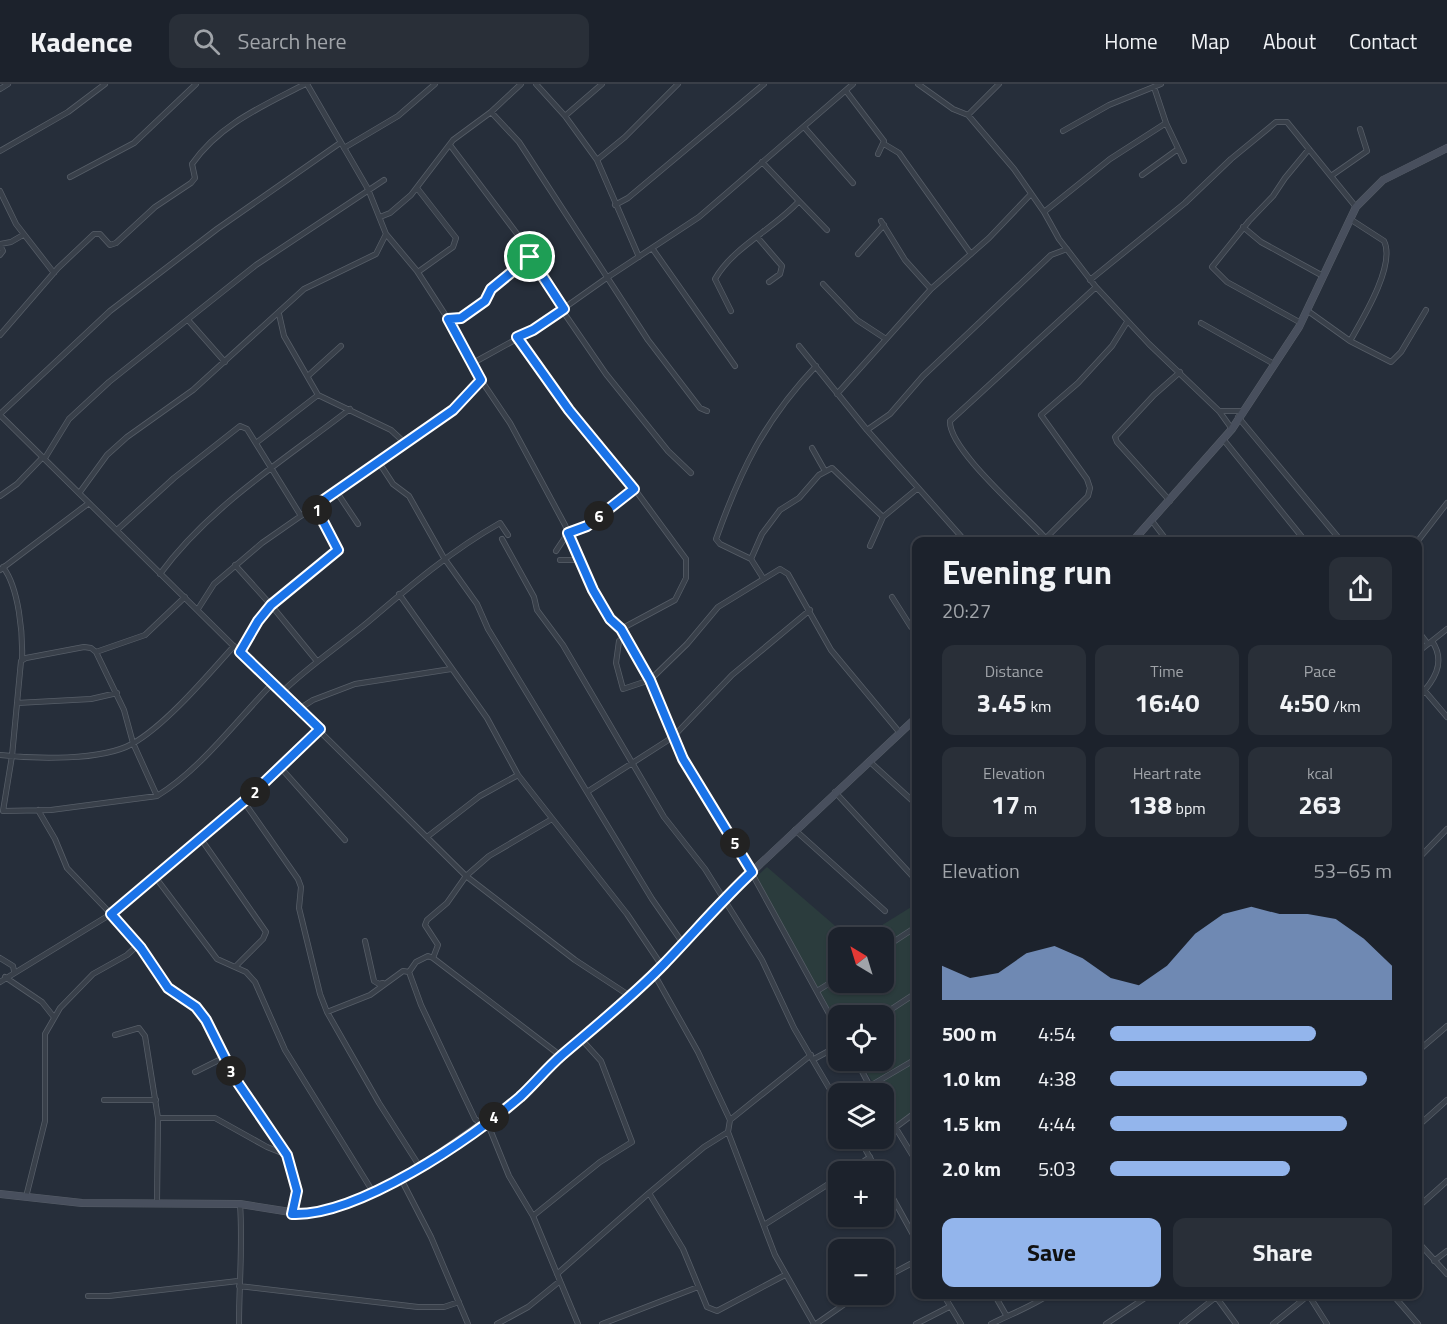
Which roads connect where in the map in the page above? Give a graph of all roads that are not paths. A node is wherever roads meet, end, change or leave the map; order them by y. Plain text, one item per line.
1 (8, 84) edge
2 (105, 84) edge
3 (196, 84) edge
4 (287, 84) edge
5 (306, 84) edge
6 (435, 84) edge
7 (536, 84) edge
8 (602, 84) edge
9 (678, 84) edge
10 (764, 84) edge
11 (853, 84) edge
12 (918, 84) edge
13 (999, 84) edge
14 (1161, 84) edge
15 (519, 85) edge
16 (926, 86) edge
17 (1154, 87) junction
18 (0, 89) edge
19 (291, 91) junction
20 (846, 91) junction
21 (491, 112) junction
22 (968, 115) junction
23 (565, 116) junction
24 (1166, 123) junction
25 (804, 127) junction
26 (1360, 129) dead end
27 (1063, 131) dead end
28 (884, 144) junction
29 (450, 145) junction
30 (342, 146) junction
31 (1447, 148) edge
32 (1179, 149) junction
33 (1309, 149) junction
34 (0, 151) edge
35 (878, 154) dead end
36 (597, 160) junction
37 (1184, 161) dead end
38 (762, 162) junction
39 (1142, 175) dead end
40 (1330, 176) junction
41 (70, 177) dead end
42 (384, 180) dead end
43 (853, 183) dead end
44 (417, 188) junction
45 (368, 189) junction
46 (0, 191) edge
47 (1030, 195) junction
48 (799, 201) junction
49 (615, 205) junction
50 (1356, 207) junction
51 (1044, 212) junction
52 (380, 217) junction
53 (1350, 219) junction
54 (1243, 227) junction
55 (827, 230) dead end
56 (386, 234) junction
57 (23, 235) junction
58 (758, 238) junction
59 (0, 244) edge
60 (652, 248) junction
61 (1067, 249) junction
62 (858, 254) dead end
63 (971, 254) junction
64 (0, 255) edge
65 (530, 257) junction
66 (639, 257) junction
67 (418, 272) junction
68 (54, 273) junction
69 (1323, 276) junction
70 (608, 277) junction
71 (1090, 280) junction
72 (769, 282) dead end
73 (823, 284) dead end
74 (1096, 287) junction
75 (931, 289) junction
76 (563, 310) junction
77 (1426, 310) dead end
78 (731, 311) dead end
79 (1308, 311) junction
80 (279, 314) junction
81 (448, 319) junction
82 (188, 320) junction
83 (1127, 322) junction
84 (1201, 323) dead end
85 (1301, 323) junction
86 (0, 335) edge
87 (517, 337) junction
88 (886, 339) junction
89 (1350, 341) junction
90 (341, 346) dead end
91 (799, 346) dead end
92 (225, 362) junction
93 (474, 363) junction
94 (1275, 364) junction
95 (735, 366) dead end
96 (816, 366) junction
97 (1180, 372) junction
98 (309, 375) junction
99 (481, 380) junction
100 (837, 394) junction
101 (318, 395) junction
102 (350, 409) junction
103 (707, 411) dead end
104 (1219, 411) junction
105 (1241, 414) junction
106 (1, 417) edge
107 (1232, 429) junction
108 (867, 430) junction
109 (1222, 438) junction
110 (256, 443) junction
111 (405, 443) junction
112 (812, 448) dead end
113 (44, 458) junction
114 (378, 461) junction
115 (273, 469) junction
116 (825, 471) junction
117 (691, 473) dead end
118 (918, 488) junction
119 (634, 489) junction
120 (336, 491) junction
121 (80, 492) junction
122 (0, 496) edge
123 (1170, 501) junction
124 (89, 503) junction
125 (1447, 503) edge
126 (315, 506) junction
127 (302, 516) junction
128 (883, 517) junction
129 (1152, 520) junction
130 (358, 524) dead end
131 (117, 530) junction
132 (568, 533) junction
133 (508, 535) dead end
134 (962, 537) edge
135 (1045, 537) edge
136 (1051, 537) edge
137 (1137, 537) edge
138 (1164, 537) edge
139 (1302, 537) edge
140 (1339, 537) edge
141 (1421, 537) edge
142 (502, 539) dead end
143 (870, 546) dead end
144 (556, 551) dead end
145 (444, 558) junction
146 (751, 559) junction
147 (560, 560) dead end
148 (579, 560) junction
149 (235, 566) junction
150 (1, 568) edge
151 (160, 574) junction
152 (763, 578) junction
153 (399, 594) junction
154 (184, 597) junction
155 (892, 597) dead end
156 (271, 605) junction
157 (198, 609) junction
158 (810, 610) junction
159 (912, 627) edge
160 (621, 629) junction
161 (1447, 629) edge
162 (1422, 635) edge
163 (625, 636) junction
164 (1430, 643) junction
165 (234, 646) junction
166 (1422, 649) edge
167 (96, 652) junction
168 (240, 652) junction
169 (22, 660) junction
170 (316, 660) junction
171 (451, 669) junction
172 (650, 680) junction
173 (272, 684) junction
174 (1422, 688) edge
175 (1424, 691) junction
176 (117, 693) junction
177 (282, 693) junction
178 (1422, 693) edge
179 (17, 703) junction
180 (299, 709) junction
181 (1447, 717) edge
182 (912, 722) edge
183 (320, 729) junction
184 (900, 733) junction
185 (673, 737) junction
186 (133, 743) junction
187 (0, 755) edge
188 (12, 756) junction
189 (869, 761) junction
190 (632, 762) junction
191 (280, 767) junction
192 (518, 775) junction
193 (587, 792) junction
194 (835, 792) junction
195 (157, 795) junction
196 (912, 800) edge
197 (244, 802) junction
198 (38, 810) junction
199 (2, 811) edge
200 (552, 819) junction
201 (1447, 829) edge
202 (795, 830) junction
203 (427, 837) junction
204 (201, 839) junction
205 (345, 840) dead end
206 (1422, 855) edge
207 (752, 872) junction
208 (466, 876) junction
209 (912, 876) edge
210 (156, 878) junction
211 (724, 898) junction
212 (885, 911) dead end
213 (111, 914) junction
214 (912, 930) edge
215 (365, 941) dead end
216 (894, 941) edge
217 (682, 942) junction
218 (138, 945) junction
219 (0, 958) edge
220 (433, 958) junction
221 (663, 966) junction
222 (235, 968) junction
223 (15, 971) junction
224 (409, 972) junction
225 (653, 972) junction
226 (6, 977) junction
227 (388, 981) junction
228 (0, 982) edge
229 (828, 984) edge
230 (817, 991) junction
231 (630, 996) junction
232 (912, 996) edge
233 (894, 1007) edge
234 (828, 1011) edge
235 (327, 1012) junction
236 (53, 1016) junction
237 (1447, 1026) edge
238 (115, 1035) dead end
239 (582, 1040) junction
240 (1422, 1048) edge
241 (828, 1050) edge
242 (561, 1056) junction
243 (225, 1057) junction
244 (812, 1057) junction
245 (912, 1061) edge
246 (195, 1072) dead end
247 (875, 1083) edge
248 (828, 1085) edge
249 (104, 1100) dead end
250 (156, 1100) junction
251 (1447, 1100) edge
252 (912, 1115) edge
253 (158, 1118) junction
254 (730, 1120) junction
255 (1422, 1122) edge
256 (485, 1123) junction
257 (895, 1127) joint
258 (728, 1132) junction
259 (865, 1149) edge
260 (287, 1155) junction
261 (912, 1155) edge
262 (870, 1157) junction
263 (864, 1161) edge
264 (872, 1161) edge
265 (420, 1167) junction
266 (400, 1178) junction
267 (1447, 1181) edge
268 (828, 1184) edge
269 (374, 1192) junction
270 (649, 1193) junction
271 (0, 1194) edge
272 (26, 1197) junction
273 (894, 1200) edge
274 (157, 1202) junction
275 (1422, 1203) edge
276 (240, 1204) junction
277 (292, 1214) junction
278 (533, 1216) junction
279 (764, 1225) junction
280 (912, 1233) edge
281 (1422, 1247) edge
282 (1447, 1251) edge
283 (1434, 1261) junction
284 (912, 1263) edge
285 (894, 1273) edge
286 (1447, 1274) edge
287 (557, 1275) junction
288 (785, 1275) junction
289 (560, 1281) junction
290 (238, 1284) junction
291 (698, 1287) junction
292 (88, 1296) dead end
293 (945, 1299) edge
294 (997, 1299) edge
295 (1042, 1299) edge
296 (1144, 1299) edge
297 (1213, 1299) edge
298 (1217, 1299) edge
299 (1304, 1299) edge
300 (1311, 1299) edge
301 (1396, 1299) edge
302 (459, 1302) junction
303 (842, 1305) edge
304 (949, 1307) junction
305 (1006, 1315) junction
306 (238, 1324) edge
307 (468, 1324) edge
308 (497, 1324) edge
309 (578, 1324) edge
310 (602, 1324) edge
311 (812, 1324) edge
312 (916, 1324) edge
313 (961, 1324) edge
314 (991, 1324) edge
315 (1106, 1324) edge
316 (1182, 1324) edge
317 (1236, 1324) edge
318 (1273, 1324) edge
319 (1327, 1324) edge
320 (1418, 1324) edge

1 - 18 street
2 - 34 street
3 - 41 street
4 - 19 street
5 - 19 street
5 - 30 street
6 - 30 street
7 - 23 street
8 - 23 street
9 - 36 street
10 - 49 street
11 - 20 street
12 - 16 street
13 - 22 street
14 - 17 street
15 - 21 street
16 - 22 street
17 - 24 street
17 - 27 street
19 - 68 street
20 - 25 street
20 - 28 street
21 - 29 street
21 - 70 street
22 - 47 street
23 - 36 street
24 - 32 street
24 - 51 street
25 - 38 street
25 - 43 street
26 - 40 street
28 - 35 street
28 - 63 street
29 - 44 street
29 - 65 street
30 - 45 street
30 - 106 street
31 - 50 street
32 - 37 street
32 - 39 street
33 - 40 street
33 - 54 street
33 - 71 street
36 - 49 street
38 - 48 street
38 - 60 street
40 - 50 street
42 - 45 street
44 - 52 street
44 - 67 street
45 - 52 street
45 - 82 street
46 - 57 street
47 - 51 street
47 - 63 street
48 - 55 street
48 - 58 street
49 - 66 street
50 - 53 street
51 - 61 street
52 - 56 street
53 - 69 street
53 - 89 street
54 - 69 street
54 - 85 street
56 - 67 street
56 - 80 street
57 - 59 street
57 - 68 street
58 - 72 street
58 - 78 street
59 - 64 street
60 - 66 street
60 - 95 street
61 - 71 street
61 - 108 street
62 - 75 street
63 - 75 street
65 - 76 street
65 - 81 street
66 - 70 street
67 - 81 street
68 - 86 street
69 - 79 street
70 - 76 street
70 - 103 street
71 - 74 street
73 - 88 street
74 - 83 street
74 - 135 street
75 - 88 street
76 - 87 street
76 - 117 street
77 - 89 street
79 - 85 street
79 - 89 street
80 - 92 street
80 - 98 street
81 - 93 street
82 - 92 street
82 - 113 street
83 - 97 street
83 - 136 street
84 - 94 street
85 - 94 street
87 - 93 street
87 - 119 street
88 - 100 street
90 - 98 street
91 - 96 street
92 - 121 street
93 - 99 street
94 - 105 street
96 - 100 street
96 - 146 street
97 - 104 street
97 - 123 street
98 - 101 street
99 - 111 street
99 - 132 street
100 - 108 street
101 - 102 street
101 - 110 street
102 - 111 street
102 - 115 street
104 - 105 street
104 - 107 street
105 - 107 street
105 - 140 street
106 - 113 street
107 - 109 street
108 - 118 street
109 - 123 street
109 - 139 street
110 - 115 street
110 - 131 street
111 - 114 street
112 - 116 street
113 - 121 street
113 - 122 street
114 - 120 street
114 - 145 street
115 - 127 street
115 - 151 street
116 - 128 street
116 - 146 street
118 - 128 street
118 - 134 street
119 - 132 street
119 - 160 street
120 - 126 street
120 - 130 street
121 - 124 street
123 - 129 street
124 - 131 street
124 - 150 street
125 - 141 street
126 - 127 street
126 - 156 street
127 - 149 street
128 - 143 street
129 - 137 street
129 - 138 street
131 - 151 street
132 - 144 street
132 - 148 street
133 - 145 street
142 - 190 street
145 - 153 street
145 - 193 street
146 - 152 street
147 - 148 street
148 - 160 street
149 - 156 street
149 - 157 street
150 - 169 street
151 - 154 street
152 - 158 street
152 - 172 street
153 - 170 street
153 - 171 street
154 - 157 street
154 - 167 street
155 - 159 street
156 - 168 street
156 - 170 street
157 - 165 street
158 - 184 street
158 - 185 street
160 - 163 street
161 - 164 street
162 - 164 street
163 - 172 street
163 - 172 street
164 - 166 street
164 - 175 street
165 - 168 street
165 - 186 street
167 - 169 street
167 - 176 street
168 - 173 street
169 - 179 street
170 - 177 street
171 - 180 street
171 - 192 street
172 - 185 street
173 - 177 street
173 - 195 street
174 - 175 street
175 - 178 street
175 - 181 street
176 - 179 street
176 - 186 street
177 - 180 street
179 - 188 street
180 - 183 street
182 - 184 street
183 - 191 street
183 - 203 street
184 - 189 street
185 - 190 street
185 - 207 street
186 - 188 street
186 - 195 street
187 - 188 street
188 - 199 street
189 - 194 street
189 - 196 street
190 - 193 street
190 - 211 street
191 - 197 street
191 - 205 street
192 - 200 street
192 - 203 street
193 - 217 street
194 - 202 street
194 - 209 street
195 - 198 street
197 - 204 street
197 - 235 street
198 - 199 street
198 - 213 street
200 - 208 street
200 - 221 street
201 - 206 street
202 - 207 street
202 - 212 street
203 - 208 street
204 - 210 street
204 - 222 street
207 - 211 street
207 - 230 street
208 - 220 street
208 - 231 street
210 - 213 street
210 - 222 street
211 - 217 street
211 - 244 street
213 - 218 street
213 - 223 street
214 - 216 street
215 - 227 street
217 - 221 street
218 - 236 street
218 - 243 street
219 - 223 street
220 - 224 street
220 - 242 street
221 - 225 street
222 - 269 street
223 - 226 street
224 - 227 street
224 - 256 street
225 - 231 street
225 - 254 street
226 - 228 street
226 - 236 street
227 - 235 street
229 - 230 street
230 - 234 street
231 - 239 street
232 - 233 street
235 - 265 street
236 - 272 street
237 - 240 street
238 - 250 street
239 - 242 street
239 - 278 street
241 - 244 street
242 - 256 street
243 - 246 street
243 - 260 street
244 - 248 street
244 - 254 street
245 - 247 street
249 - 250 street
250 - 253 street
251 - 255 street
252 - 257 street
253 - 260 street
253 - 274 street
254 - 258 street
256 - 265 street
256 - 278 street
257 - 261 street
258 - 270 street
258 - 279 street
259 - 262 street
260 - 277 street
262 - 263 street
262 - 264 street
265 - 266 street
266 - 269 street
266 - 302 street
267 - 275 street
268 - 279 street
269 - 277 street
270 - 287 street
270 - 291 street
271 - 272 street
272 - 274 street
273 - 280 street
274 - 276 street
276 - 277 street
276 - 290 street
278 - 287 street
279 - 288 street
281 - 283 street
282 - 283 street
283 - 286 street
284 - 285 street
287 - 289 street
288 - 291 street
288 - 311 street
289 - 308 street
289 - 309 street
290 - 292 street
290 - 302 street
290 - 306 street
291 - 310 street
293 - 304 street
294 - 305 street
295 - 305 street
296 - 315 street
297 - 316 street
298 - 317 street
299 - 318 street
300 - 319 street
301 - 320 street
302 - 307 street
303 - 311 street
304 - 312 street
304 - 313 street
305 - 314 street

